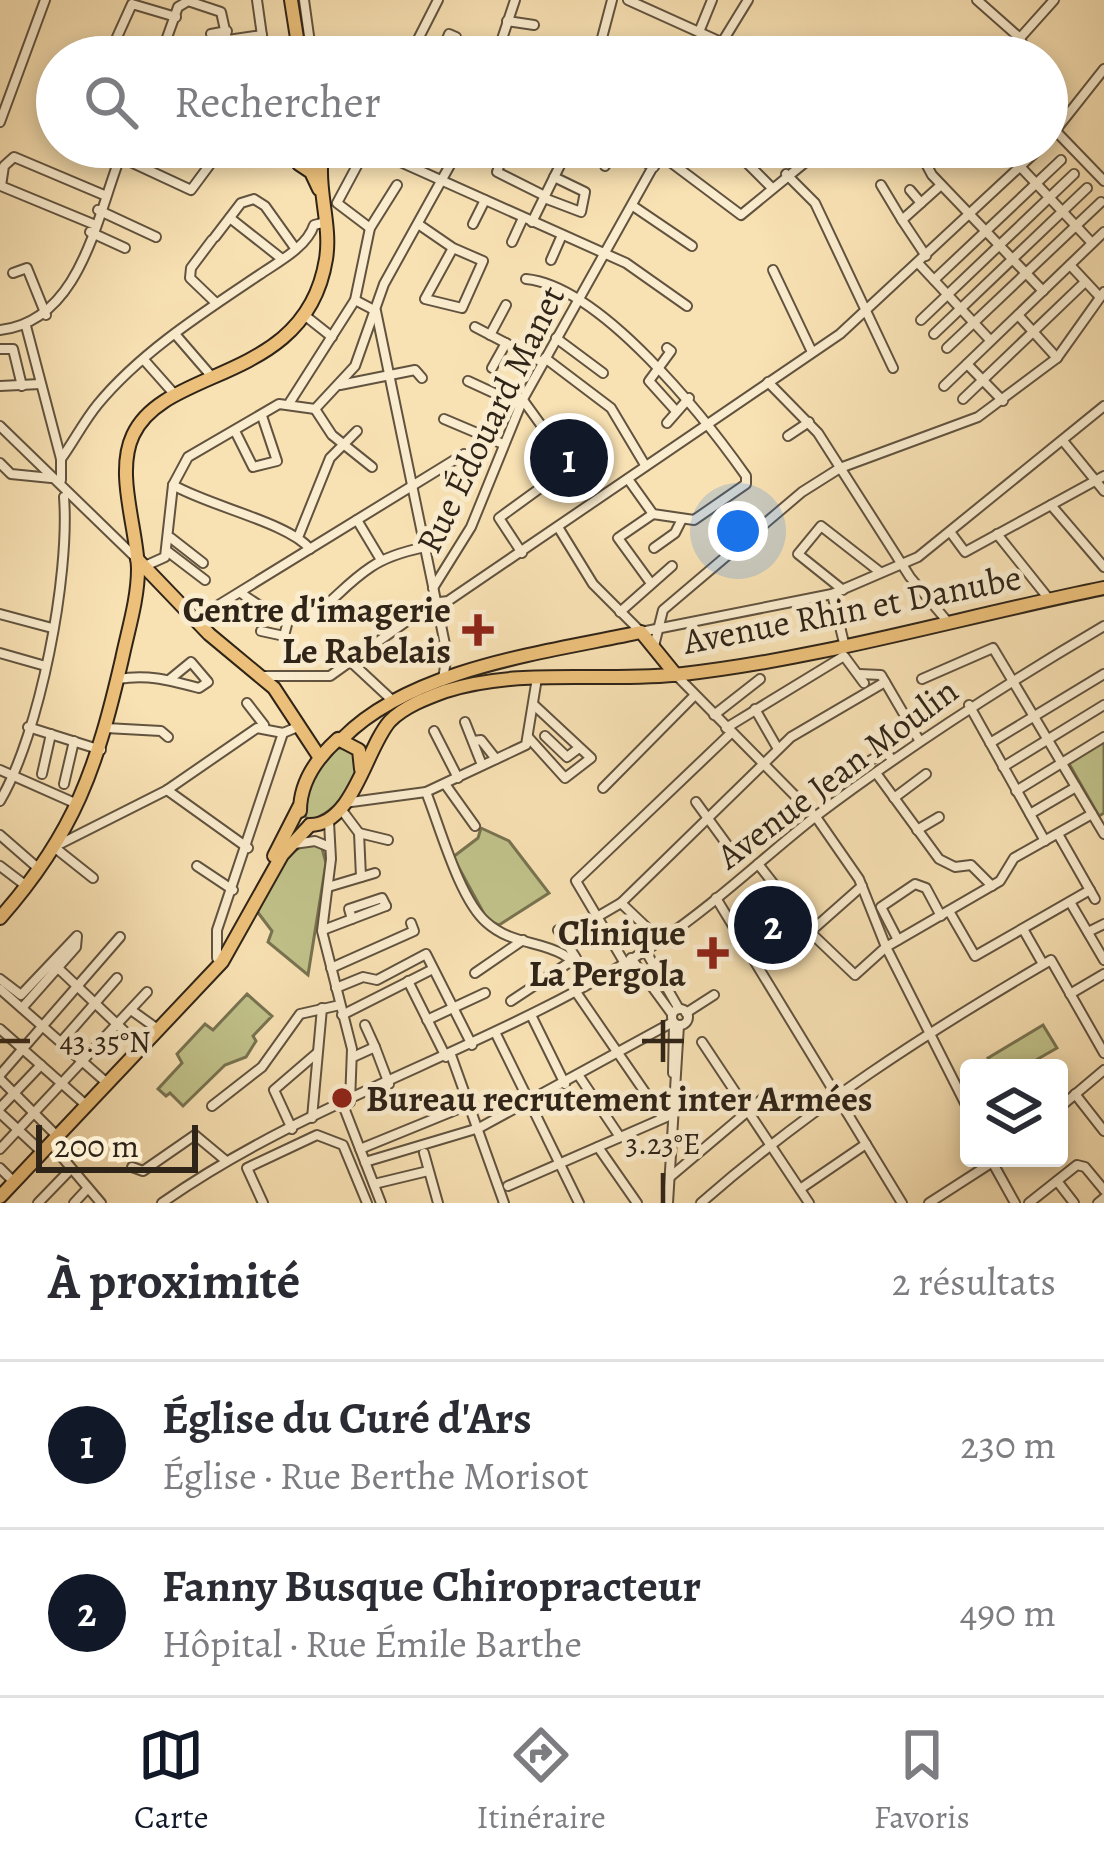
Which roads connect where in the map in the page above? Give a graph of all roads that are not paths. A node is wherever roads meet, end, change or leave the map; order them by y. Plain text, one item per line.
1 (45, 0) edge
2 (257, 0) edge
3 (289, 0) edge
4 (304, 0) edge
5 (438, 0) edge
6 (514, 0) edge
7 (612, 0) edge
8 (628, 0) edge
9 (712, 0) edge
10 (748, 0) edge
11 (977, 0) edge
12 (1050, 2) edge
13 (208, 3) edge
14 (176, 16) junction
15 (507, 21) junction
16 (534, 25) dead end
17 (698, 32) junction
18 (211, 34) dead end
19 (228, 35) junction
20 (262, 35) joint
21 (118, 36) edge
22 (168, 36) edge
23 (294, 36) edge
24 (309, 36) edge
25 (420, 36) edge
26 (502, 36) edge
27 (603, 36) edge
28 (708, 36) edge
29 (726, 36) edge
30 (1018, 36) edge
31 (1022, 36) edge
32 (1104, 69) edge
33 (1068, 114) edge
34 (0, 122) edge
35 (1068, 155) edge
36 (36, 166) edge
37 (40, 168) edge
38 (115, 168) edge
39 (151, 168) edge
40 (208, 168) edge
41 (312, 168) edge
42 (356, 168) edge
43 (414, 168) edge
44 (450, 168) edge
45 (498, 168) edge
46 (558, 168) edge
47 (653, 168) edge
48 (683, 168) edge
49 (752, 168) edge
50 (794, 168) edge
51 (930, 168) edge
52 (1019, 168) edge
53 (1023, 168) edge
54 (1052, 168) edge
55 (786, 174) junction
56 (1074, 174) dead end
57 (554, 177) junction
58 (443, 181) junction
59 (1104, 181) edge
60 (1036, 183) junction
61 (397, 185) dead end
62 (881, 185) dead end
63 (941, 185) junction
64 (772, 188) junction
65 (1087, 188) dead end
66 (910, 190) dead end
67 (104, 195) junction
68 (545, 197) junction
69 (1049, 198) junction
70 (485, 200) junction
71 (1101, 202) dead end
72 (921, 203) junction
73 (633, 206) junction
74 (98, 210) junction
75 (1062, 212) junction
76 (969, 215) junction
77 (230, 218) junction
78 (528, 220) junction
79 (902, 220) junction
80 (326, 222) junction
81 (473, 224) dead end
82 (1076, 225) junction
83 (421, 226) junction
84 (92, 228) junction
85 (370, 228) junction
86 (1104, 232) edge
87 (987, 234) junction
88 (562, 235) junction
89 (156, 237) dead end
90 (512, 242) dead end
91 (1092, 243) junction
92 (692, 246) dead end
93 (125, 248) dead end
94 (295, 248) junction
95 (453, 248) junction
96 (1000, 248) junction
97 (603, 253) junction
98 (282, 259) junction
99 (551, 260) dead end
100 (922, 260) junction
101 (1013, 262) junction
102 (1070, 265) junction
103 (773, 270) dead end
104 (13, 273) dead end
105 (1027, 275) junction
106 (526, 279) dead end
107 (934, 280) junction
108 (1085, 282) junction
109 (1042, 291) junction
110 (1102, 294) edge
111 (948, 295) junction
112 (355, 300) junction
113 (576, 301) junction
114 (215, 303) junction
115 (506, 305) dead end
116 (687, 306) dead end
117 (961, 308) junction
118 (376, 311) junction
119 (865, 313) junction
120 (303, 314) junction
121 (46, 315) junction
122 (1018, 315) junction
123 (921, 320) dead end
124 (974, 322) junction
125 (26, 326) junction
126 (475, 327) dead end
127 (0, 330) edge
128 (380, 330) junction
129 (1035, 333) junction
130 (175, 334) junction
131 (490, 334) junction
132 (934, 334) dead end
133 (367, 335) junction
134 (332, 337) junction
135 (556, 338) junction
136 (990, 340) junction
137 (506, 343) junction
138 (667, 348) dead end
139 (947, 348) dead end
140 (0, 350) edge
141 (812, 352) junction
142 (1057, 358) junction
143 (544, 360) junction
144 (146, 362) junction
145 (968, 364) junction
146 (660, 365) junction
147 (492, 368) dead end
148 (893, 368) dead end
149 (603, 373) dead end
150 (391, 376) junction
151 (422, 378) dead end
152 (214, 379) junction
153 (983, 380) junction
154 (467, 381) dead end
155 (767, 382) junction
156 (40, 384) junction
157 (339, 384) junction
158 (0, 386) edge
159 (22, 386) junction
160 (944, 386) dead end
161 (177, 397) junction
162 (689, 398) junction
163 (963, 398) dead end
164 (1003, 401) junction
165 (290, 402) junction
166 (521, 402) junction
167 (1104, 406) edge
168 (315, 409) junction
169 (676, 411) junction
170 (262, 416) junction
171 (444, 419) dead end
172 (708, 422) junction
173 (809, 422) junction
174 (667, 423) dead end
175 (0, 426) edge
176 (357, 431) dead end
177 (236, 433) junction
178 (564, 436) dead end
179 (788, 436) dead end
180 (1064, 442) junction
181 (554, 443) junction
182 (502, 444) junction
183 (344, 446) junction
184 (62, 452) junction
185 (464, 454) dead end
186 (0, 463) edge
187 (646, 465) junction
188 (372, 467) dead end
189 (840, 468) junction
190 (1100, 478) edge
191 (57, 479) junction
192 (628, 479) junction
193 (172, 485) junction
194 (413, 487) junction
195 (1104, 491) edge
196 (64, 497) dead end
197 (1051, 505) junction
198 (653, 514) junction
199 (682, 519) junction
200 (357, 520) junction
201 (558, 527) junction
202 (951, 533) junction
203 (997, 534) junction
204 (299, 535) junction
205 (136, 537) junction
206 (170, 537) junction
207 (121, 546) junction
208 (424, 547) junction
209 (654, 548) dead end
210 (310, 549) junction
211 (522, 553) junction
212 (165, 556) junction
213 (381, 560) junction
214 (203, 563) dead end
215 (903, 564) junction
216 (672, 566) dead end
217 (1104, 567) edge
218 (140, 570) junction
219 (880, 572) junction
220 (157, 579) junction
221 (205, 580) dead end
222 (650, 582) junction
223 (433, 588) junction
224 (1104, 588) edge
225 (843, 590) junction
226 (241, 593) junction
227 (832, 594) junction
228 (1049, 600) junction
229 (436, 602) junction
230 (212, 609) dead end
231 (0, 614) edge
232 (622, 615) junction
233 (289, 617) junction
234 (946, 621) junction
235 (1104, 626) edge
236 (52, 628) junction
237 (659, 628) junction
238 (261, 631) dead end
239 (641, 632) junction
240 (622, 636) junction
241 (844, 643) junction
242 (658, 651) junction
243 (0, 653) edge
244 (447, 654) junction
245 (346, 664) junction
246 (42, 665) junction
247 (464, 668) junction
248 (1104, 674) edge
249 (659, 675) junction
250 (676, 675) junction
251 (537, 678) junction
252 (760, 679) dead end
253 (922, 679) dead end
254 (117, 680) junction
255 (169, 680) junction
256 (1012, 680) junction
257 (277, 682) junction
258 (442, 682) junction
259 (885, 682) junction
260 (693, 697) junction
261 (394, 702) junction
262 (247, 703) dead end
263 (969, 705) junction
264 (534, 706) junction
265 (1104, 706) edge
266 (755, 709) junction
267 (714, 715) junction
268 (1034, 717) junction
269 (465, 722) dead end
270 (263, 725) junction
271 (301, 725) junction
272 (28, 727) junction
273 (106, 728) junction
274 (434, 731) dead end
275 (728, 731) junction
276 (283, 733) junction
277 (51, 734) junction
278 (545, 736) dead end
279 (168, 737) dead end
280 (1104, 737) edge
281 (340, 738) junction
282 (526, 740) junction
283 (919, 740) junction
284 (1048, 740) junction
285 (74, 741) junction
286 (473, 741) junction
287 (990, 743) junction
288 (579, 748) junction
289 (778, 749) junction
290 (101, 750) junction
291 (320, 758) junction
292 (496, 759) junction
293 (893, 760) junction
294 (1062, 763) junction
295 (482, 765) junction
296 (763, 766) junction
297 (1003, 767) junction
298 (0, 770) edge
299 (360, 770) junction
300 (876, 773) junction
301 (16, 774) junction
302 (42, 774) dead end
303 (926, 774) dead end
304 (458, 778) junction
305 (837, 780) dead end
306 (64, 784) dead end
307 (445, 784) junction
308 (1076, 787) junction
309 (603, 788) dead end
310 (166, 790) junction
311 (1016, 791) junction
312 (426, 792) junction
313 (894, 798) junction
314 (0, 801) edge
315 (696, 802) dead end
316 (79, 804) junction
317 (342, 806) junction
318 (299, 807) junction
319 (1030, 814) junction
320 (1092, 814) junction
321 (816, 817) junction
322 (939, 817) dead end
323 (708, 818) junction
324 (319, 824) junction
325 (475, 826) dead end
326 (1102, 827) edge
327 (917, 830) junction
328 (359, 833) junction
329 (1058, 834) junction
330 (0, 835) edge
331 (388, 840) dead end
332 (1045, 841) junction
333 (293, 844) junction
334 (54, 847) junction
335 (248, 848) junction
336 (328, 848) junction
337 (731, 850) dead end
338 (758, 864) junction
339 (0, 866) edge
340 (197, 866) dead end
341 (39, 868) junction
342 (375, 873) dead end
343 (362, 877) junction
344 (93, 878) dead end
345 (26, 886) junction
346 (862, 886) junction
347 (992, 886) junction
348 (328, 887) junction
349 (233, 890) junction
350 (716, 898) junction
351 (6, 900) edge
352 (1070, 902) junction
353 (621, 903) junction
354 (945, 914) junction
355 (597, 917) junction
356 (0, 918) edge
357 (352, 919) dead end
358 (802, 920) dead end
359 (411, 923) dead end
360 (1104, 923) edge
361 (236, 926) junction
362 (1022, 929) junction
363 (217, 930) junction
364 (558, 930) dead end
365 (322, 931) junction
366 (1088, 932) junction
367 (120, 937) dead end
368 (523, 940) junction
369 (898, 940) junction
370 (661, 941) junction
371 (886, 947) junction
372 (645, 950) junction
373 (217, 958) junction
374 (576, 958) junction
375 (628, 960) junction
376 (1104, 961) edge
377 (1047, 962) junction
378 (58, 968) junction
379 (331, 968) junction
380 (434, 969) junction
381 (475, 973) dead end
382 (1104, 974) edge
383 (117, 978) dead end
384 (207, 979) junction
385 (408, 981) junction
386 (1, 982) edge
387 (591, 982) junction
388 (76, 984) junction
389 (336, 988) junction
390 (147, 992) dead end
391 (576, 992) junction
392 (485, 993) dead end
393 (1070, 994) junction
394 (713, 995) dead end
395 (511, 1000) dead end
396 (24, 1001) junction
397 (95, 1002) junction
398 (322, 1008) junction
399 (453, 1008) junction
400 (130, 1010) junction
401 (341, 1010) junction
402 (532, 1017) junction
403 (679, 1018) junction
404 (427, 1020) junction
405 (41, 1024) junction
406 (365, 1024) dead end
407 (117, 1025) junction
408 (0, 1030) edge
409 (931, 1030) junction
410 (160, 1031) junction
411 (696, 1032) dead end
412 (496, 1034) junction
413 (62, 1042) junction
414 (703, 1042) dead end
415 (472, 1045) junction
416 (20, 1047) junction
417 (375, 1047) junction
418 (142, 1048) junction
419 (317, 1053) junction
420 (618, 1053) junction
421 (1104, 1053) edge
422 (448, 1056) junction
423 (353, 1057) junction
424 (83, 1060) junction
425 (41, 1065) junction
426 (1104, 1070) edge
427 (579, 1076) junction
428 (0, 1077) edge
429 (351, 1079) junction
430 (62, 1083) junction
431 (108, 1084) junction
432 (389, 1084) junction
433 (565, 1084) junction
434 (960, 1092) edge
435 (14, 1094) junction
436 (1075, 1094) junction
437 (766, 1095) dead end
438 (837, 1098) junction
439 (1068, 1100) edge
440 (347, 1103) junction
441 (531, 1103) junction
442 (468, 1105) junction
443 (87, 1106) junction
444 (212, 1106) dead end
445 (0, 1111) edge
446 (331, 1111) junction
447 (747, 1112) junction
448 (33, 1114) junction
449 (347, 1116) junction
450 (667, 1116) junction
451 (312, 1119) junction
452 (479, 1128) junction
453 (292, 1129) junction
454 (18, 1130) junction
455 (1104, 1131) edge
456 (620, 1137) junction
457 (50, 1144) junction
458 (866, 1144) junction
459 (771, 1146) junction
460 (598, 1147) junction
461 (0, 1149) edge
462 (360, 1149) junction
463 (424, 1154) dead end
464 (225, 1160) junction
465 (365, 1162) junction
466 (560, 1164) junction
467 (132, 1167) dead end
468 (983, 1167) edge
469 (997, 1167) edge
470 (0, 1168) edge
471 (71, 1169) junction
472 (428, 1171) junction
473 (669, 1178) junction
474 (1057, 1181) junction
475 (14, 1182) junction
476 (374, 1184) junction
477 (508, 1186) dead end
478 (88, 1188) junction
479 (800, 1190) junction
480 (1102, 1197) edge
481 (2, 1198) edge
482 (38, 1203) edge
483 (74, 1203) edge
484 (101, 1203) edge
485 (162, 1203) edge
486 (263, 1203) edge
487 (367, 1203) edge
488 (381, 1203) edge
489 (438, 1203) edge
490 (504, 1203) edge
491 (579, 1203) edge
492 (636, 1203) edge
493 (668, 1203) edge
494 (701, 1203) edge
495 (809, 1203) edge
496 (902, 1203) edge
497 (929, 1203) edge
498 (1015, 1203) edge
499 (1028, 1203) edge
500 (1074, 1203) edge

1 - 34 street
2 - 20 street
3 - 23 main road
4 - 24 street
5 - 25 street
6 - 15 street
7 - 27 street
8 - 17 street
9 - 17 street
10 - 29 street
11 - 30 street
12 - 31 street
13 - 14 street
13 - 19 street
14 - 21 street
14 - 22 street
15 - 16 street
15 - 26 street
17 - 28 street
18 - 19 street
19 - 20 street
32 - 33 street
35 - 59 street
36 - 84 street
37 - 67 street
38 - 67 street
39 - 40 street
41 - 80 main road
42 - 85 street
43 - 58 street
44 - 58 street
45 - 68 street
46 - 57 street
47 - 73 street, Rue Édouard Manet
48 - 64 street
49 - 64 street
50 - 55 street
51 - 63 street
52 - 76 street
53 - 60 street
54 - 60 street
55 - 64 street
55 - 119 street
56 - 69 street
57 - 68 street
57 - 68 street
58 - 70 street
58 - 83 street
60 - 69 street
60 - 87 street
61 - 85 street
62 - 79 street
63 - 72 street
63 - 76 street
65 - 75 street
66 - 72 street
67 - 74 street
68 - 78 street
69 - 75 street
69 - 96 street
70 - 78 street
70 - 81 street
71 - 82 street
72 - 79 street
73 - 92 street
73 - 97 street, Rue Édouard Manet
74 - 84 street
74 - 89 street
75 - 82 street
75 - 101 street
76 - 87 street
76 - 100 street
77 - 94 street
77 - 98 street
77 - 114 street
78 - 88 street
78 - 90 street
79 - 100 street
80 - 94 street
80 - 120 main road
82 - 91 street
82 - 105 street
83 - 95 street
83 - 118 street
84 - 93 street
84 - 121 street
85 - 112 street
86 - 91 street
87 - 96 street
87 - 107 street
88 - 97 street
88 - 99 street
91 - 102 street
94 - 98 street
95 - 95 street
96 - 101 street
96 - 111 street
97 - 113 street, Rue Édouard Manet
97 - 116 street
98 - 114 street
100 - 107 street
100 - 119 street
101 - 105 street
101 - 117 street
102 - 108 street
102 - 109 street
103 - 141 street
104 - 121 street
105 - 109 street
105 - 124 street
106 - 113 street
107 - 111 street
108 - 110 street
108 - 129 street
109 - 122 street
110 - 142 street
111 - 117 street
111 - 123 street
112 - 118 street
112 - 134 street
113 - 135 street, Rue Édouard Manet
113 - 146 street
114 - 130 street
115 - 131 street
117 - 124 street
117 - 132 street
118 - 128 street, Rue Édouard Manet
118 - 133 street
119 - 141 street
119 - 148 street
120 - 134 street
120 - 152 main road
121 - 125 street
122 - 129 street
122 - 136 street
124 - 136 street
124 - 139 street
125 - 127 street
125 - 156 street
126 - 131 street
128 - 133 street
128 - 150 street, Rue Édouard Manet
129 - 142 street
129 - 153 street
130 - 144 street
130 - 152 street
131 - 137 street
133 - 157 street
134 - 165 street
135 - 143 street, Rue Édouard Manet
135 - 149 street
136 - 145 street
137 - 143 street
137 - 147 street
138 - 146 street
140 - 159 street
141 - 155 street
142 - 164 street
143 - 166 street, Rue Édouard Manet
143 - 187 street
144 - 161 street
144 - 184 street
145 - 153 street
145 - 160 street
146 - 162 street
146 - 169 street
150 - 151 street
150 - 157 street
150 - 194 street, Rue Édouard Manet
152 - 161 main road
153 - 163 street
153 - 164 street
154 - 166 street
155 - 172 street
155 - 173 street
156 - 159 street
156 - 184 street
157 - 168 street
158 - 159 street
161 - 205 main road
162 - 169 street
162 - 172 street
164 - 189 street
165 - 168 street
165 - 170 street
166 - 181 street
166 - 182 street, Rue Édouard Manet
167 - 180 street
168 - 183 street
169 - 174 street
170 - 177 street
170 - 177 street
171 - 182 street
172 - 187 street
172 - 199 street
173 - 179 street
173 - 189 street
175 - 191 street
176 - 183 street
177 - 193 street
178 - 181 street
180 - 190 street
180 - 202 street
181 - 211 street
182 - 223 street, Rue Édouard Manet
183 - 188 street
183 - 204 street
184 - 191 street
185 - 194 street
186 - 191 street
187 - 192 street
189 - 215 street
189 - 237 street
190 - 195 street
190 - 197 street
191 - 207 street
192 - 198 street
192 - 201 street
193 - 204 street
193 - 206 street
194 - 200 street
194 - 208 street, Rue Édouard Manet
196 - 236 street
197 - 203 street
197 - 217 street
198 - 199 street
198 - 222 street
199 - 209 street
200 - 210 street
200 - 213 street
201 - 211 street
201 - 232 street
202 - 203 street
202 - 215 street
203 - 228 street
204 - 210 street
205 - 207 main road
205 - 218 main road
206 - 212 street
206 - 214 street
207 - 218 street
208 - 213 street
208 - 223 street, Rue Édouard Manet
210 - 226 street
211 - 229 street
212 - 218 street
212 - 220 street
212 - 221 street
213 - 233 street
215 - 219 street
215 - 234 street
216 - 222 street
218 - 220 main road
218 - 254 main road
219 - 225 street
219 - 225 street
220 - 257 main road
222 - 232 street
223 - 229 street, Rue Édouard Manet
224 - 228 main road, Avenue Rhin et Danube
225 - 227 street
226 - 230 street
226 - 233 street
227 - 237 street
227 - 241 street
228 - 234 main road, Avenue Rhin et Danube
229 - 244 street, Rue Édouard Manet
229 - 245 street
231 - 236 street
232 - 237 street
232 - 239 street
232 - 240 street
233 - 238 street
234 - 241 main road, Avenue Rhin et Danube
235 - 256 street, Avenue Jean Moulin
236 - 246 street
237 - 239 street
237 - 242 street
239 - 240 main road
239 - 242 main road
240 - 247 main road
241 - 250 main road, Avenue Rhin et Danube
242 - 249 main road
242 - 250 main road
243 - 246 street
244 - 247 street
244 - 258 street, Rue Édouard Manet
245 - 257 street
245 - 261 street
246 - 272 street
247 - 258 main road
248 - 268 street
249 - 250 main road, Avenue Rhin et Danube
249 - 251 main road, Avenue Rhin et Danube
250 - 260 street
251 - 264 street
251 - 299 main road, Avenue Rhin et Danube
252 - 267 street
253 - 256 street
254 - 255 street
254 - 273 main road
255 - 255 street
256 - 263 street, Avenue Jean Moulin
256 - 268 street
257 - 271 main road
258 - 261 main road
259 - 266 street
259 - 283 street
259 - 289 street
260 - 267 street
260 - 309 street
261 - 281 main road
262 - 270 street
263 - 283 street, Avenue Jean Moulin
263 - 287 street
264 - 282 street
264 - 288 street
265 - 284 street
266 - 275 street
266 - 289 street
267 - 275 street
268 - 284 street
268 - 287 street
269 - 286 street
270 - 276 street
270 - 310 street
271 - 276 street
271 - 281 main road
271 - 291 main road
272 - 277 street
272 - 301 street
273 - 279 street
273 - 290 main road
274 - 304 street
275 - 296 street
275 - 355 street
276 - 335 street
277 - 285 street
277 - 302 street
278 - 288 street
280 - 294 street
281 - 291 main road
281 - 299 main road
282 - 288 street
282 - 292 street
283 - 293 street, Avenue Jean Moulin
284 - 294 street
284 - 297 street
285 - 290 street
285 - 306 street
286 - 292 street
286 - 295 street
287 - 297 street
289 - 296 street
290 - 316 main road
291 - 318 main road
292 - 295 street
293 - 300 street, Avenue Jean Moulin
293 - 305 street
294 - 308 street
294 - 311 street
295 - 304 street
296 - 321 street
296 - 323 street
297 - 311 street
298 - 301 street
299 - 317 main road, Avenue Rhin et Danube
300 - 313 street
300 - 321 street, Avenue Jean Moulin
301 - 314 street
301 - 316 street
303 - 313 street
304 - 307 street
307 - 312 street
307 - 325 street
308 - 319 street
308 - 320 street
310 - 334 street
310 - 335 street
311 - 319 street
312 - 317 street
312 - 368 street
313 - 327 street
315 - 323 street
316 - 334 main road
317 - 324 main road
317 - 328 street
318 - 324 main road
318 - 361 main road
319 - 332 street
320 - 326 street
320 - 329 street
321 - 338 street, Avenue Jean Moulin
321 - 346 street
322 - 327 street
323 - 337 street
323 - 353 street
324 - 333 main road
324 - 336 street
327 - 347 street
328 - 331 street
328 - 343 street
329 - 332 street
329 - 352 street
330 - 341 street
332 - 347 street
333 - 336 street
333 - 384 main road
334 - 341 main road
334 - 344 street
335 - 349 street
336 - 348 street
338 - 350 street, Avenue Jean Moulin
338 - 358 street
339 - 345 street
340 - 349 street
341 - 345 main road
342 - 343 street
343 - 348 street
345 - 351 main road
346 - 371 street
346 - 371 street
347 - 354 street
348 - 365 street
349 - 363 street
350 - 370 street, Avenue Jean Moulin
350 - 438 street
351 - 356 main road
352 - 362 street
352 - 366 street
353 - 355 street
353 - 370 street
354 - 362 street
354 - 369 street
354 - 369 street
355 - 375 street
357 - 365 street
359 - 379 street
360 - 366 street
361 - 363 street
361 - 373 main road
362 - 377 street
363 - 373 street
364 - 374 street
365 - 379 street
366 - 376 street
367 - 388 street
368 - 374 street
368 - 381 street
369 - 371 street
370 - 372 street, Avenue Jean Moulin
371 - 409 street
372 - 375 street, Avenue Jean Moulin
372 - 403 street
373 - 384 main road
374 - 387 street
374 - 395 street
375 - 387 street, Avenue Jean Moulin
375 - 403 street
377 - 393 street
377 - 409 street
378 - 388 street
378 - 396 street
378 - 396 street
379 - 389 street
380 - 385 street
380 - 389 street
380 - 399 street
382 - 393 street
383 - 397 street
384 - 410 main road
385 - 401 street
385 - 404 street
386 - 396 street
387 - 391 street, Avenue Jean Moulin
388 - 397 street
388 - 405 street
389 - 401 street
390 - 400 street
391 - 402 street, Avenue Jean Moulin
391 - 420 street
392 - 399 street
393 - 421 street
394 - 403 street
396 - 405 street
397 - 407 street
397 - 413 street
398 - 401 street
398 - 419 street
398 - 444 street
399 - 404 street
399 - 415 street
400 - 407 street
400 - 410 street
401 - 423 street
402 - 412 street, Avenue Jean Moulin
402 - 433 street
403 - 411 street
403 - 420 street
403 - 450 street
404 - 422 street
405 - 413 street
405 - 416 street
406 - 417 street
407 - 418 street
407 - 424 street
408 - 416 street
409 - 434 street
409 - 438 street
410 - 418 main road
412 - 415 street, Avenue Jean Moulin
412 - 441 street
413 - 424 street
414 - 447 street
415 - 422 street, Avenue Jean Moulin
416 - 425 street
416 - 428 street
417 - 423 street
417 - 432 street
418 - 431 main road
419 - 451 street
419 - 453 street
420 - 427 street
420 - 450 street
422 - 432 street, Avenue Jean Moulin
422 - 442 street
423 - 429 street
424 - 430 street
424 - 431 street
425 - 430 street
425 - 435 street
426 - 436 street
427 - 433 street
427 - 456 street
428 - 435 street
429 - 432 street
429 - 440 street
430 - 443 street
430 - 448 street
431 - 443 main road
432 - 440 street, Avenue Jean Moulin
433 - 441 street
435 - 445 street
435 - 448 street
436 - 439 street
436 - 455 street
437 - 447 street
438 - 458 street
438 - 459 street
440 - 446 street, Avenue Jean Moulin
440 - 449 street
441 - 452 street
441 - 466 street
442 - 452 street
442 - 462 street
443 - 457 main road
445 - 454 street
446 - 449 street
446 - 451 street, Avenue Jean Moulin
447 - 459 street
447 - 473 street
448 - 454 street
448 - 457 street
449 - 462 street
450 - 456 street
450 - 473 street
451 - 453 street, Avenue Jean Moulin
452 - 465 street
452 - 490 street
453 - 464 street, Avenue Jean Moulin
454 - 457 street
454 - 461 street
456 - 460 street
457 - 471 street
457 - 475 main road
458 - 479 street
458 - 496 street
459 - 479 street
459 - 494 street
460 - 466 street
460 - 492 street
462 - 465 street
463 - 472 street
464 - 467 street
464 - 485 street, Avenue Jean Moulin
465 - 476 street
466 - 477 street
466 - 491 street
468 - 497 street
469 - 498 street
470 - 475 street
471 - 478 street
471 - 482 street
472 - 476 street
472 - 489 street
473 - 493 street
474 - 480 street
474 - 499 street
474 - 500 street
475 - 481 main road
476 - 488 street
478 - 483 street
478 - 484 street
479 - 495 street
486 - 487 street

